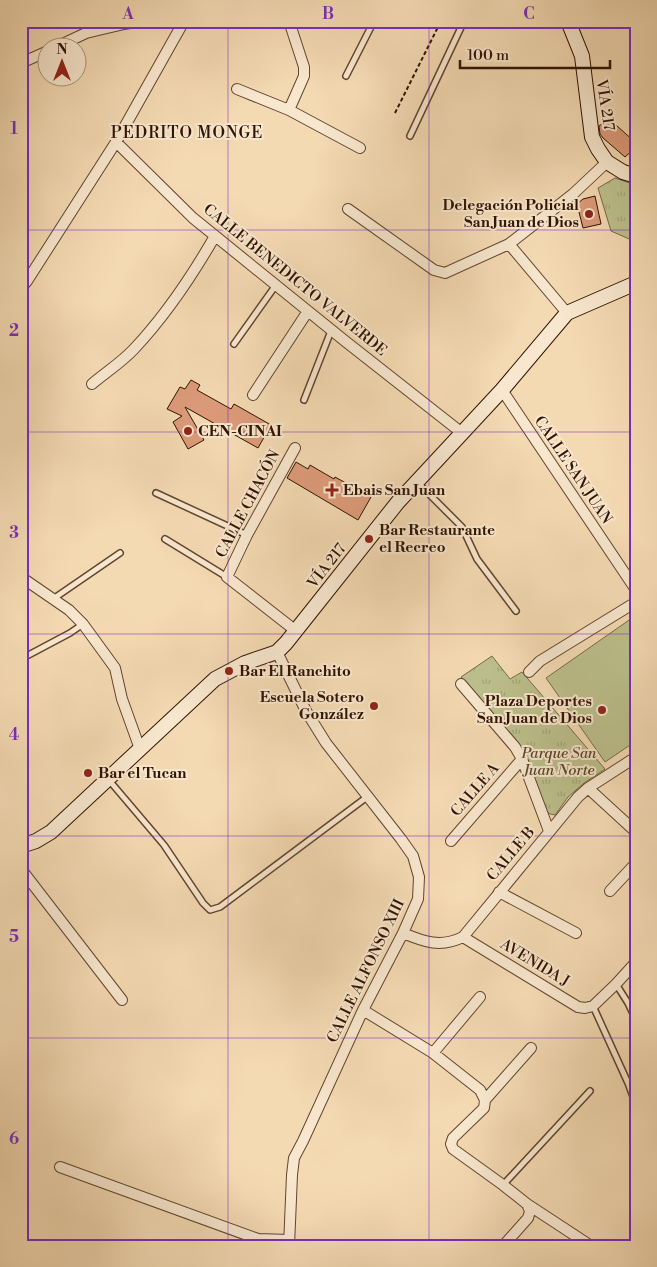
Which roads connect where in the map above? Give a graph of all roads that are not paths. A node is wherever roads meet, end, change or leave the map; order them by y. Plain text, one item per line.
1 (142, 21) edge
2 (174, 21) edge
3 (184, 21) edge
4 (290, 21) edge
5 (374, 21) edge
6 (464, 21) edge
7 (568, 21) edge
8 (75, 38) edge
9 (38, 55) edge
10 (21, 63) edge
11 (346, 76) dead end
12 (237, 89) dead end
13 (289, 110) junction
14 (410, 136) dead end
15 (116, 142) junction
16 (360, 148) dead end
17 (607, 162) junction
18 (636, 176) edge
19 (348, 209) dead end
20 (215, 236) junction
21 (509, 244) junction
22 (23, 282) edge
23 (636, 283) edge
24 (276, 285) junction
25 (308, 311) junction
26 (567, 313) junction
27 (332, 330) junction
28 (234, 344) dead end
29 (92, 384) dead end
30 (502, 390) junction
31 (253, 395) dead end
32 (304, 400) dead end
33 (462, 433) junction
34 (295, 448) dead end
35 (416, 482) junction
36 (156, 494) dead end
37 (248, 535) junction
38 (165, 539) dead end
39 (120, 553) dead end
40 (21, 577) edge
41 (227, 577) junction
42 (634, 583) edge
43 (52, 599) junction
44 (636, 602) edge
45 (516, 611) dead end
46 (83, 624) junction
47 (296, 631) junction
48 (277, 652) junction
49 (21, 659) edge
50 (529, 672) dead end
51 (461, 684) dead end
52 (140, 749) junction
53 (636, 757) edge
54 (522, 759) junction
55 (108, 779) junction
56 (588, 788) junction
57 (367, 797) junction
58 (550, 832) junction
59 (636, 832) edge
60 (451, 841) dead end
61 (21, 846) edge
62 (636, 863) edge
63 (21, 869) edge
64 (610, 891) dead end
65 (500, 892) junction
66 (403, 933) junction
67 (576, 933) dead end
68 (463, 937) junction
69 (636, 962) edge
70 (616, 984) junction
71 (480, 997) dead end
72 (122, 1000) dead end
73 (593, 1006) junction
74 (363, 1010) junction
75 (636, 1020) edge
76 (532, 1048) dead end
77 (434, 1052) junction
78 (590, 1091) dead end
79 (485, 1100) junction
80 (636, 1105) edge
81 (60, 1166) dead end
82 (503, 1185) junction
83 (526, 1204) junction
84 (289, 1243) edge
85 (503, 1246) edge
86 (591, 1246) edge

1 - 8 street
2 - 3 street
3 - 15 street
4 - 13 street
5 - 11 lane
6 - 14 lane
7 - 17 main road, VÍA 217
9 - 10 street
12 - 13 street
13 - 16 street
15 - 20 street, CALLE BENEDICTO VALVERDE
15 - 22 street
17 - 18 main road, VÍA 217
17 - 21 street
19 - 21 street
20 - 24 street, CALLE BENEDICTO VALVERDE
20 - 29 street
21 - 26 street
23 - 26 main road, VÍA 217
24 - 25 street, CALLE BENEDICTO VALVERDE
24 - 28 lane
25 - 27 street, CALLE BENEDICTO VALVERDE
25 - 31 street
26 - 30 main road, VÍA 217
27 - 32 lane
27 - 33 street, CALLE BENEDICTO VALVERDE
30 - 33 main road, VÍA 217
30 - 42 street, CALLE SAN JUAN
33 - 35 main road, VÍA 217
34 - 37 street, CALLE CHACÓN
35 - 45 lane
35 - 47 main road, VÍA 217
36 - 37 lane
37 - 41 street, CALLE CHACÓN
38 - 41 lane
39 - 43 lane
40 - 43 street
41 - 47 street, CALLE CHACÓN
43 - 46 street
44 - 50 street
46 - 49 lane
46 - 52 street
47 - 48 main road, VÍA 217
48 - 52 main road, VÍA 217
48 - 57 street, CALLE ALFONSO XIII
51 - 54 street
52 - 55 main road, VÍA 217
53 - 56 street, CALLE B
54 - 58 street
54 - 60 street, CALLE A
55 - 57 lane
55 - 61 main road, VÍA 217
56 - 58 street, CALLE B
56 - 59 street
57 - 66 street, CALLE ALFONSO XIII
58 - 65 street, CALLE B
62 - 64 street
63 - 72 street
65 - 67 street
65 - 68 street, CALLE B
66 - 68 street
66 - 74 street, CALLE ALFONSO XIII
68 - 73 street, AVENIDA J
69 - 70 street
70 - 73 street
70 - 75 lane
71 - 77 street
73 - 80 lane
74 - 77 street
74 - 84 street, CALLE ALFONSO XIII
76 - 79 street
77 - 79 street
78 - 82 lane
79 - 82 street
81 - 84 street
82 - 83 street
83 - 85 street
83 - 86 street

